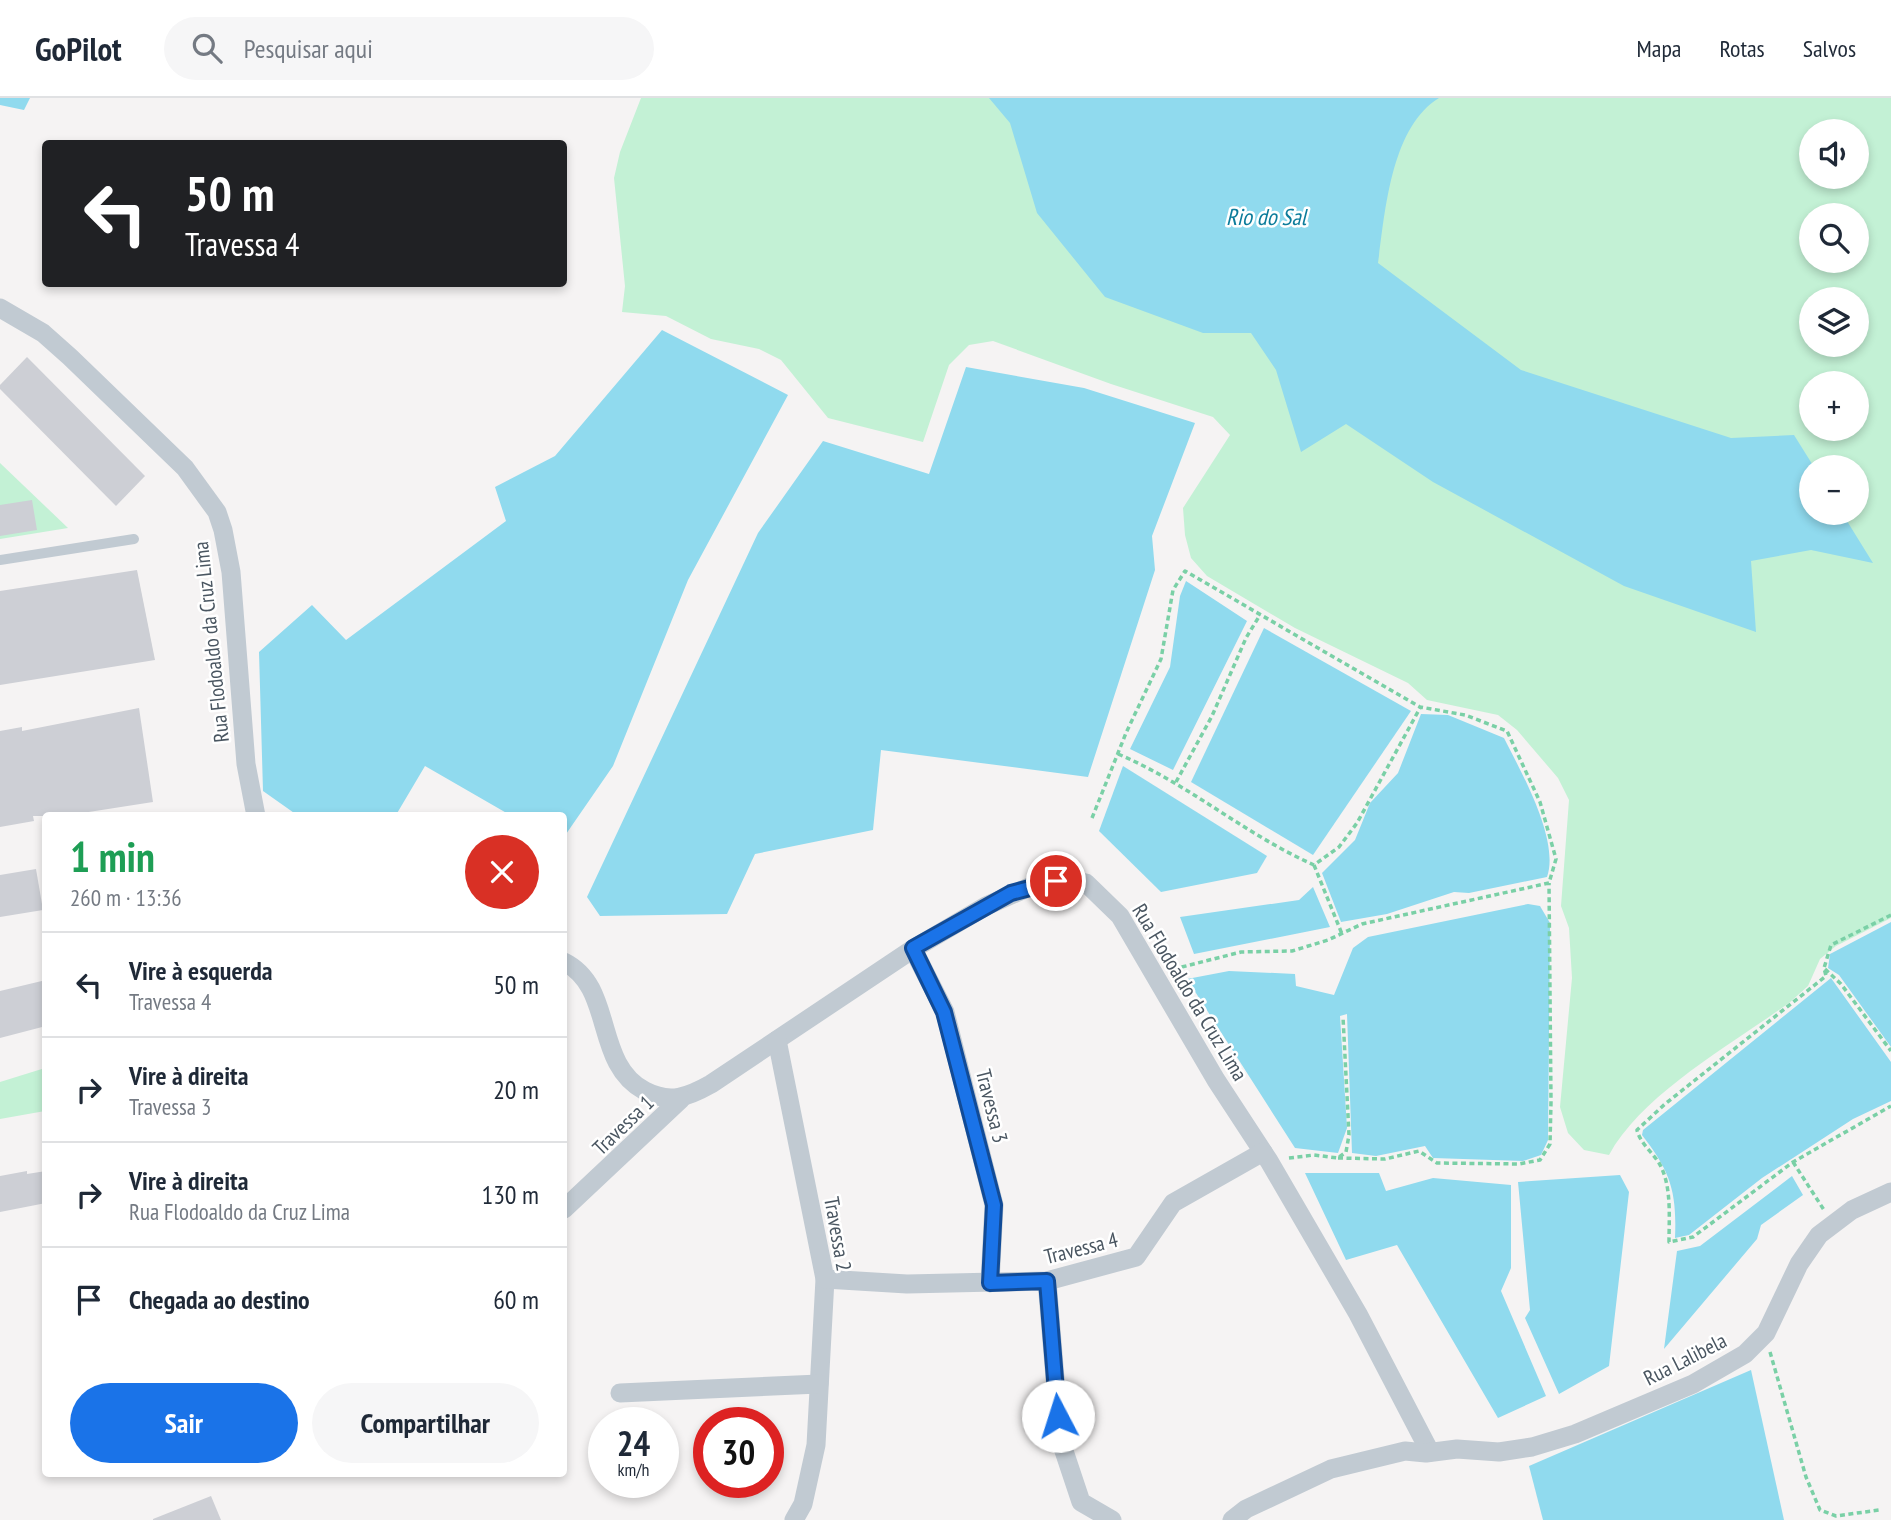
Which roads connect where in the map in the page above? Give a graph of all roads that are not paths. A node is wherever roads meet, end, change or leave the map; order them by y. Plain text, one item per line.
1 (0, 308) edge
2 (134, 539) dead end
3 (0, 560) edge
4 (255, 812) edge
5 (913, 948) junction
6 (567, 964) edge
7 (776, 1040) junction
8 (681, 1099) junction
9 (1266, 1156) junction
10 (1891, 1192) edge
11 (567, 1206) edge
12 (825, 1279) junction
13 (1047, 1281) junction
14 (990, 1283) junction
15 (819, 1384) junction
16 (620, 1393) dead end
17 (1430, 1452) junction
18 (794, 1520) edge
19 (1111, 1520) edge
20 (1232, 1520) edge

1 - 4 street, Rua Flodoaldo da Cruz Lima
2 - 3 lane
5 - 7 street, Rua Flodoaldo da Cruz Lima
5 - 9 street, Rua Flodoaldo da Cruz Lima
5 - 14 street, Travessa 3
6 - 8 street
7 - 8 street, Rua Flodoaldo da Cruz Lima
7 - 12 street, Travessa 2
8 - 11 street, Travessa 1
9 - 13 street, Travessa 4
9 - 17 street, Rua Flodoaldo da Cruz Lima
10 - 17 street, Rua Lalibela
12 - 14 street, Travessa 4
12 - 15 street, Travessa 2
13 - 14 street, Travessa 4
13 - 19 street
15 - 16 street
15 - 18 street, Travessa 2
17 - 20 street, Rua Lalibela

